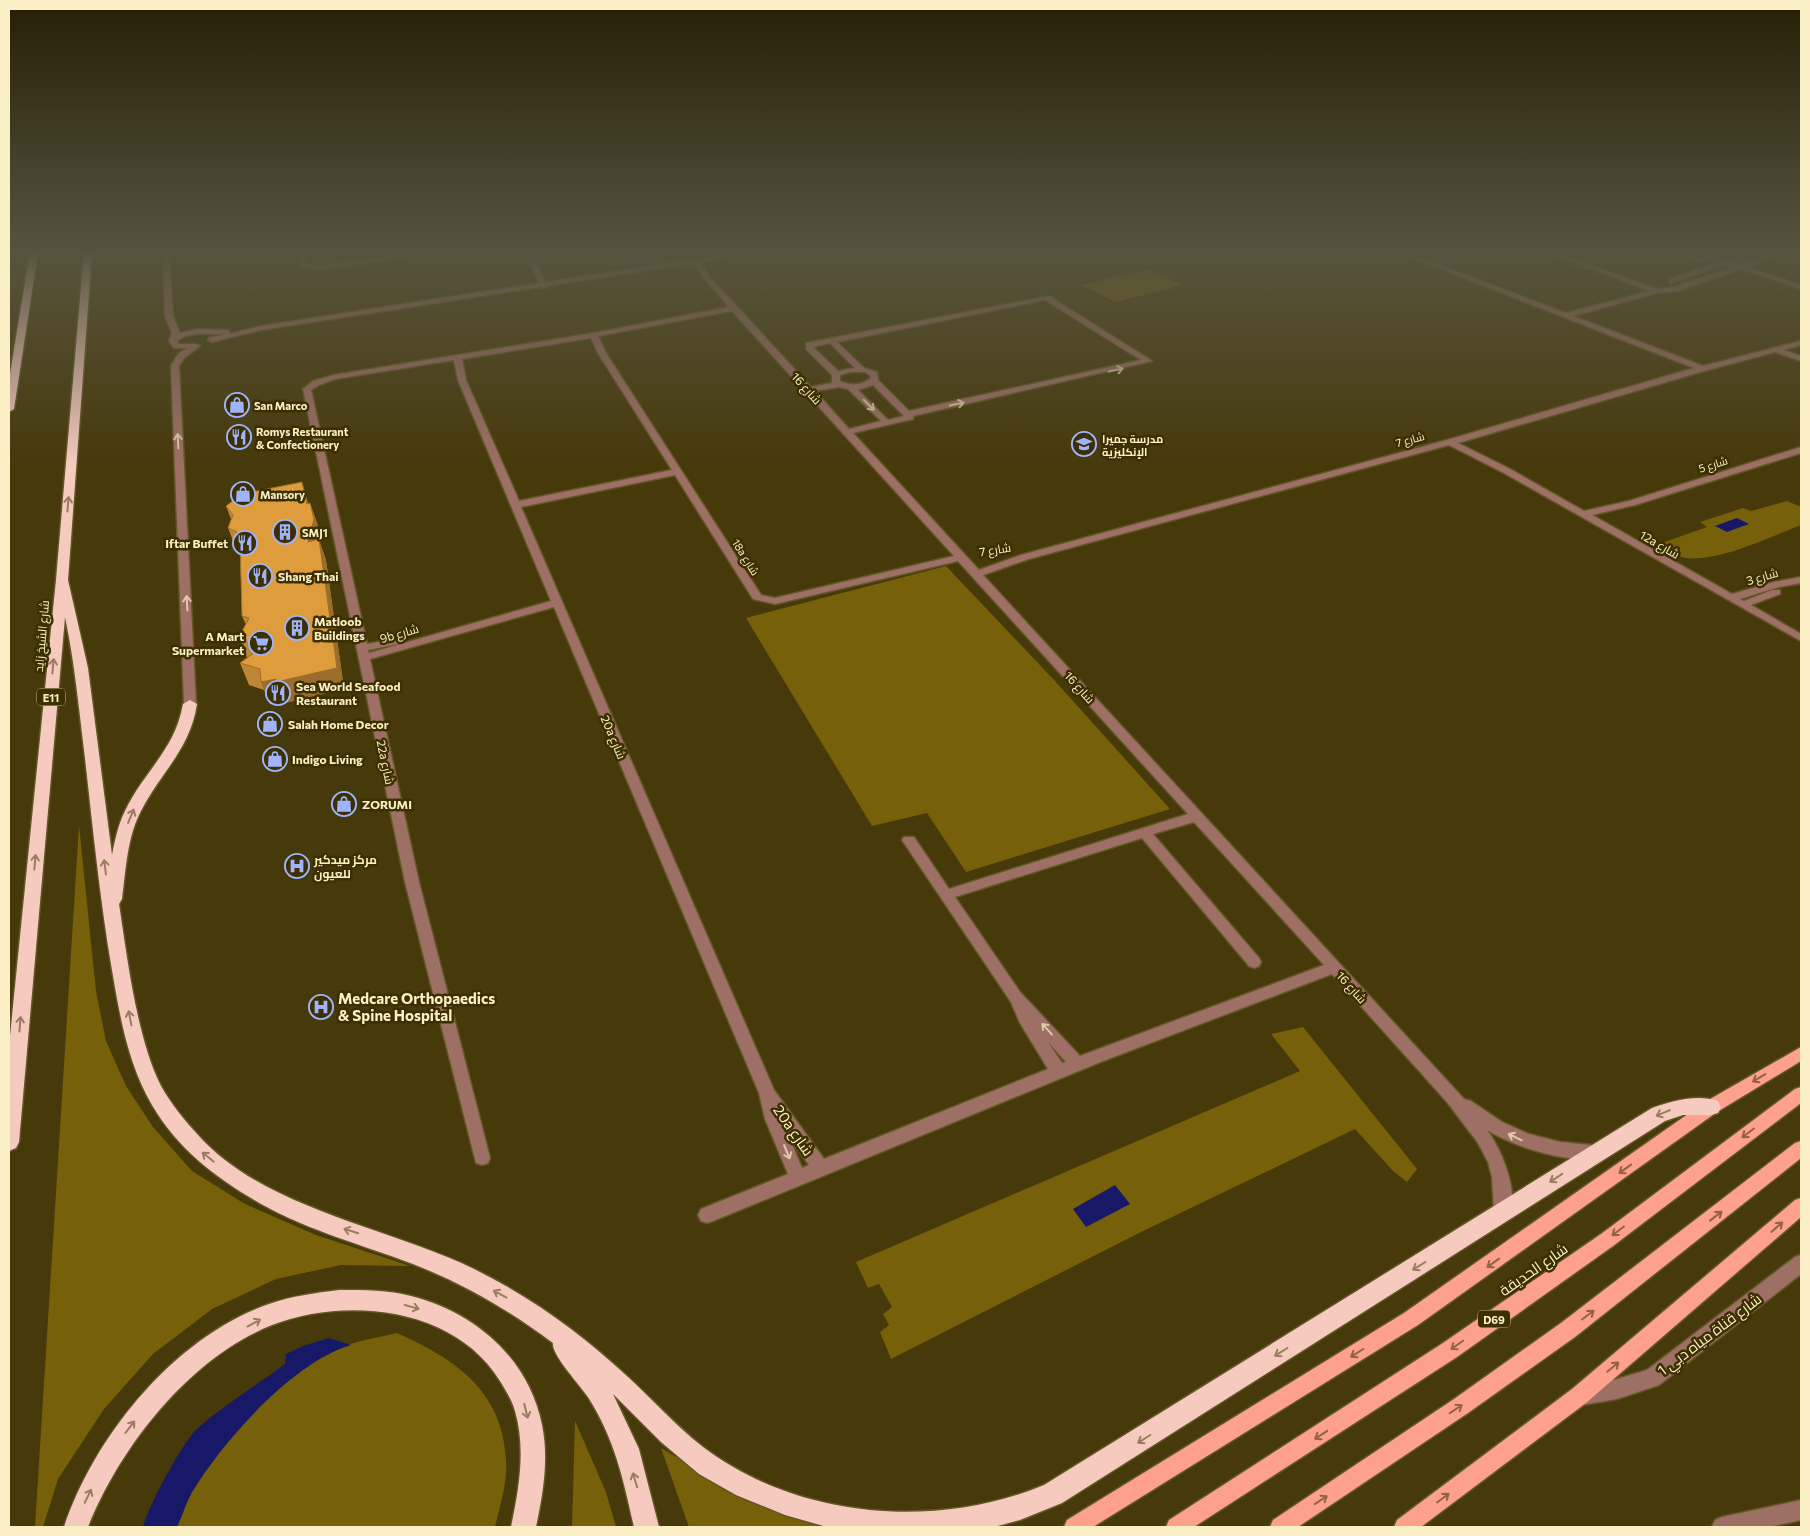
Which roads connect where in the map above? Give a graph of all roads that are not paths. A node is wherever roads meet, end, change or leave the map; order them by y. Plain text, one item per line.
1 (23, 324) edge
2 (82, 324) edge
3 (171, 324) joint
4 (289, 324) edge
5 (657, 324) edge
6 (749, 324) edge
7 (915, 324) edge
8 (1087, 324) edge
9 (1582, 324) edge
10 (195, 332) junction
11 (594, 334) junction
12 (211, 336) junction
13 (582, 336) junction
14 (175, 338) junction
15 (831, 340) junction
16 (1801, 343) edge
17 (196, 346) junction
18 (1780, 349) junction
19 (602, 353) junction
20 (1801, 355) edge
21 (457, 356) junction
22 (444, 358) junction
23 (1801, 359) edge
24 (1677, 362) junction
25 (1720, 365) junction
26 (861, 369) junction
27 (1698, 370) junction
28 (1677, 377) junction
29 (836, 379) junction
30 (462, 380) junction
31 (874, 381) junction
32 (807, 387) junction
33 (851, 387) junction
34 (9, 409) edge
35 (909, 414) junction
36 (887, 423) junction
37 (847, 432) junction
38 (1460, 439) junction
39 (1450, 442) junction
40 (1801, 450) edge
41 (1507, 471) junction
42 (678, 472) junction
43 (1632, 502) junction
44 (515, 505) junction
45 (1584, 514) junction
46 (1594, 520) junction
47 (969, 566) junction
48 (62, 580) junction
49 (1801, 581) edge
50 (1731, 598) junction
51 (1743, 605) junction
52 (559, 608) junction
53 (1801, 638) edge
54 (362, 653) junction
55 (190, 704) joint
56 (1197, 816) junction
57 (1144, 832) junction
58 (909, 840) dead end
59 (946, 895) junction
60 (111, 916) junction
61 (1254, 962) dead end
62 (1334, 967) junction
63 (1015, 996) junction
64 (1801, 1053) edge
65 (1078, 1063) junction
66 (1058, 1071) junction
67 (767, 1093) junction
68 (1801, 1094) edge
69 (1453, 1098) junction
70 (1710, 1107) junction
71 (9, 1142) edge
72 (1801, 1148) edge
73 (1597, 1152) junction
74 (482, 1158) dead end
75 (820, 1168) junction
76 (798, 1178) junction
77 (1801, 1206) edge
78 (1504, 1213) junction
79 (707, 1216) dead end
80 (1801, 1263) edge
81 (541, 1321) junction
82 (1579, 1396) junction
83 (1801, 1510) edge
84 (76, 1527) edge
85 (524, 1527) edge
86 (646, 1527) edge
87 (1074, 1527) edge
88 (1176, 1527) edge
89 (1280, 1527) edge
90 (1404, 1527) edge
91 (1722, 1527) edge

1 - 34 highway
48 -> 2 highway, شارع الشيخ زايد / E11
3 - 10 street
3 - 14 street
4 - 12 street
5 - 11 street
6 - 32 street, شارع 16
7 -> 15 street
35 -> 8 street
9 - 24 street
10 - 12 street
10 - 14 street
11 - 13 street
11 - 19 street, 18a شارع
12 - 17 street
13 - 19 street, 18a شارع
13 - 21 street
14 - 17 street
15 - 26 street
15 - 29 street
16 - 18 street, شارع 7
55 -> 17 street
18 - 20 street
18 - 23 street
18 - 25 street, شارع 7
19 - 42 street, 18a شارع
21 - 22 street
21 - 30 street, 20a شارع
22 - 30 street, 20a شارع
22 - 54 street, 22a شارع
24 - 25 street
24 - 27 street
24 - 28 street
25 - 27 street, شارع 7
26 - 29 street
26 - 31 street
27 - 28 street, شارع 7
28 - 38 street, شارع 7
29 - 32 street
29 - 33 street
30 - 44 street, 20a شارع
31 - 33 street
31 - 35 street
32 - 37 street, شارع 16
33 -> 36 street
35 - 36 street
36 - 37 street
37 - 47 street, شارع 16
38 - 39 street, شارع 7
38 - 41 street, 12a شارع
39 - 41 street, 12a شارع
39 - 47 street, شارع 7
40 - 43 street, شارع 5
41 - 45 street, 12a شارع
42 - 44 street
42 - 47 street, 18a شارع
43 - 45 street, شارع 5
43 - 46 street, شارع 5
44 - 52 street, 20a شارع
45 - 46 street, 12a شارع
46 - 50 street, 12a شارع
47 - 56 street, شارع 16
60 -> 48 highway
71 -> 48 highway, شارع الشيخ زايد / E11
49 - 50 street, شارع 3
49 - 51 street, شارع 3
50 - 51 street, 12a شارع
51 - 53 street, 12a شارع
52 - 54 street, 9b شارع
52 - 67 street, 20a شارع
54 - 74 street, 22a شارع
60 -> 55 highway
56 - 57 street
56 - 62 street, شارع 16
57 - 59 street
57 - 61 street
58 - 59 street
59 - 63 street
81 -> 60 highway
62 - 65 street
62 - 69 street, شارع 16
65 -> 63 street
63 - 66 street
64 -> 70 main road
65 - 66 street
66 - 75 street
67 - 75 street, 20a شارع
67 -> 76 street, 20a شارع
68 -> 88 main road, شارع الحديقة / D69
73 -> 69 street, شارع 16
69 - 78 street, شارع 16
70 -> 73 highway
70 -> 87 main road
89 -> 72 main road
73 -> 78 highway
75 - 76 street
76 - 79 street
82 -> 77 main road
78 -> 81 highway
80 - 82 street, شارع قناة مياه دبي 1
86 -> 81 highway
90 -> 82 main road
83 - 91 street
84 -> 85 highway

